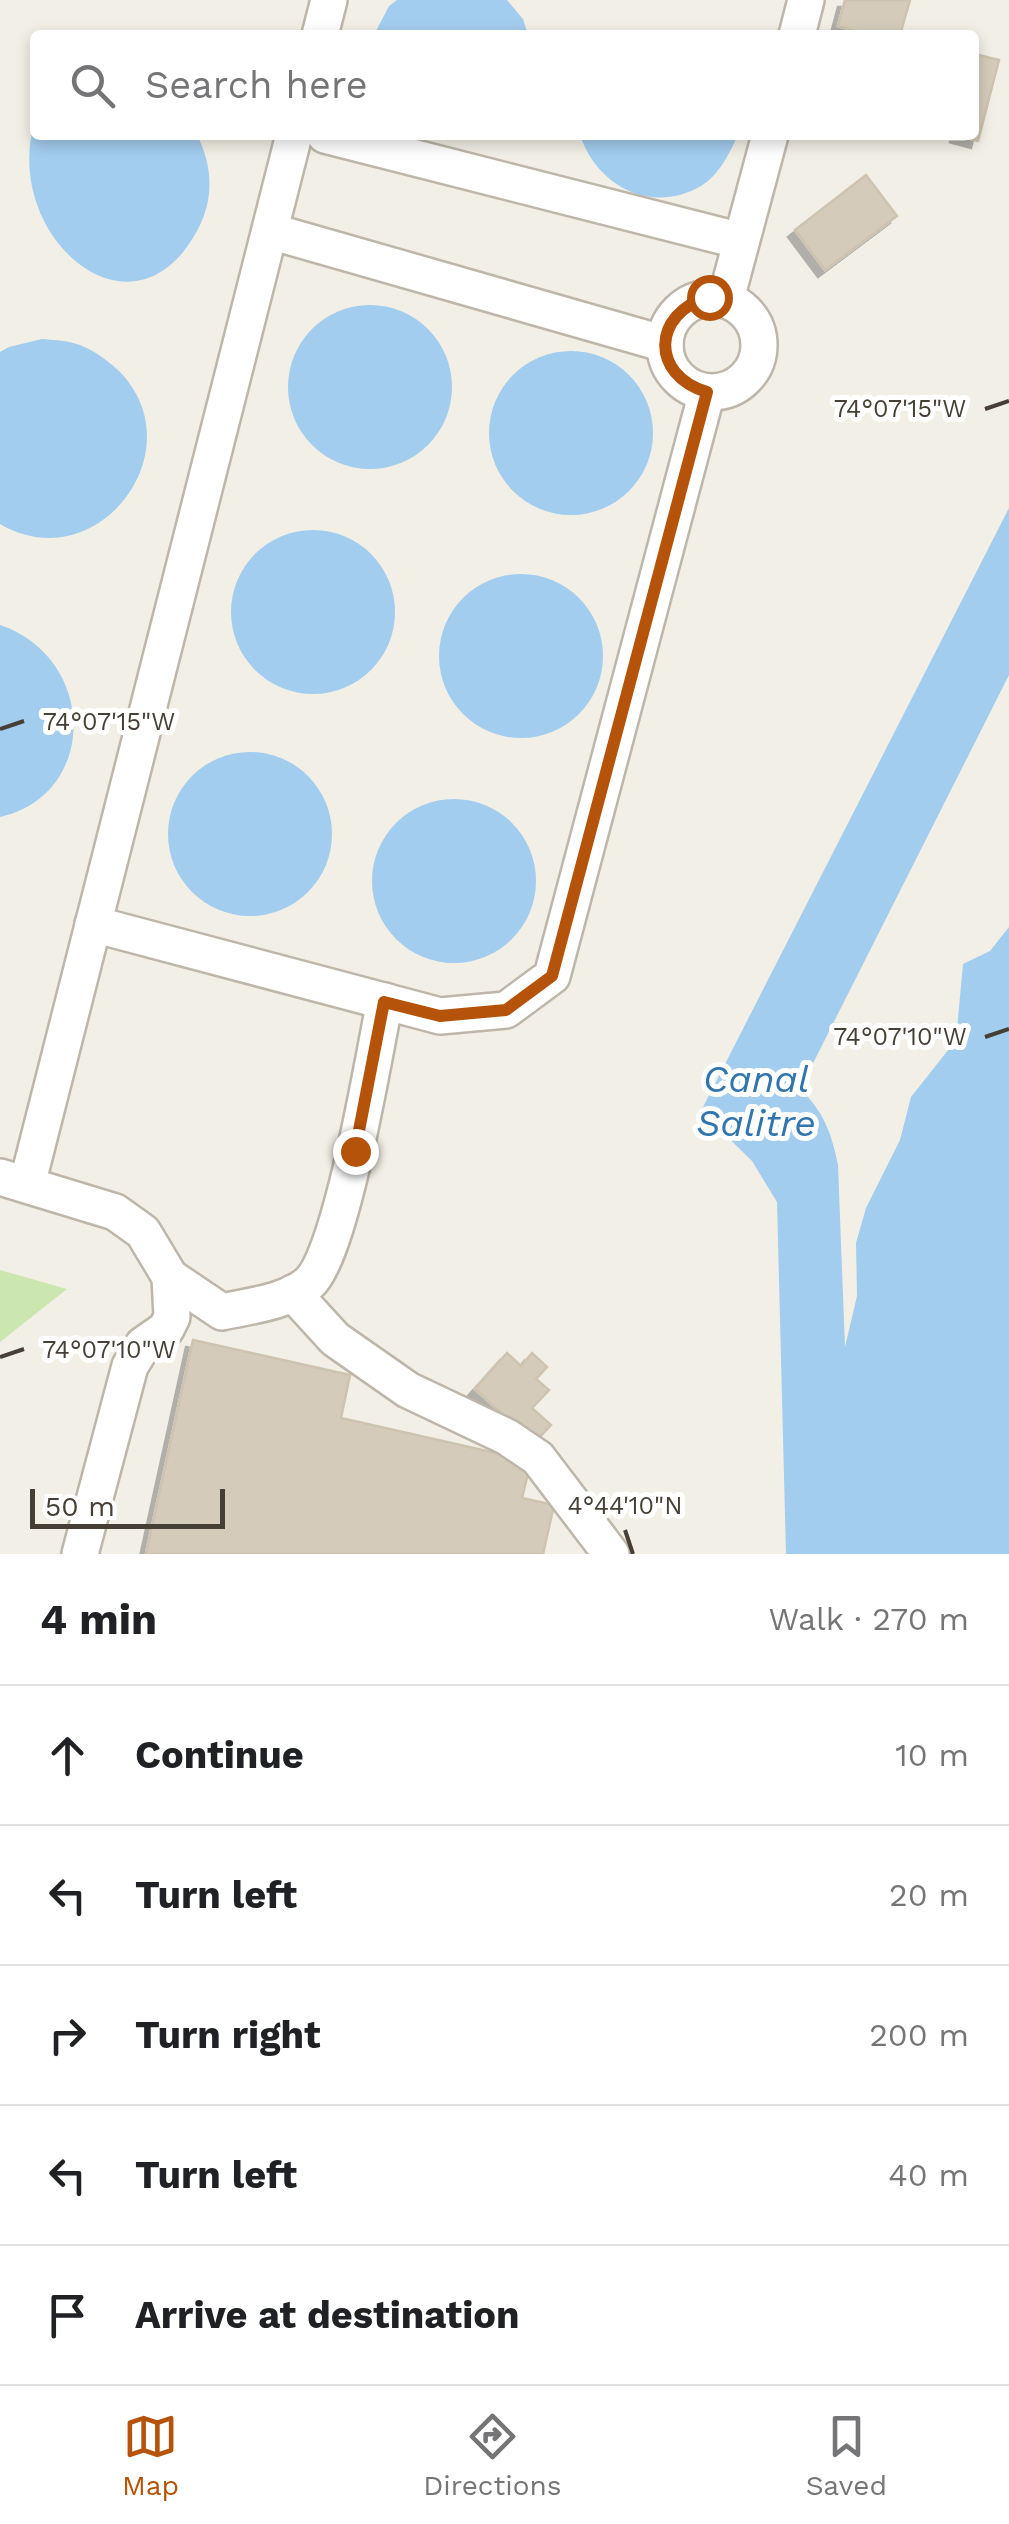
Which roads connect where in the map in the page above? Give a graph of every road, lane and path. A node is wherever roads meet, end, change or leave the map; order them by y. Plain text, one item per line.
1 (328, 0) edge
2 (806, 0) edge
3 (321, 30) edge
4 (798, 30) edge
5 (293, 140) edge
6 (345, 140) edge
7 (769, 140) edge
8 (270, 231) junction
9 (741, 241) junction
10 (726, 299) junction
11 (665, 344) junction
12 (707, 392) junction
13 (93, 924) junction
14 (384, 1002) junction
15 (14, 1181) edge
16 (170, 1277) junction
17 (293, 1293) junction
18 (222, 1312) junction
19 (166, 1329) junction
20 (80, 1554) edge
21 (612, 1554) edge

1 - 3 street
2 - 4 street
5 - 8 street
6 - 9 street
7 - 9 street
8 - 11 street
8 - 13 street
9 - 10 street
10 - 11 street
10 - 12 street
11 - 12 street
12 - 14 street
13 - 14 street
13 - 15 street
14 - 17 street
15 - 16 street
16 - 18 street
16 - 19 street
17 - 18 street
17 - 21 street
18 - 19 street
19 - 20 street

